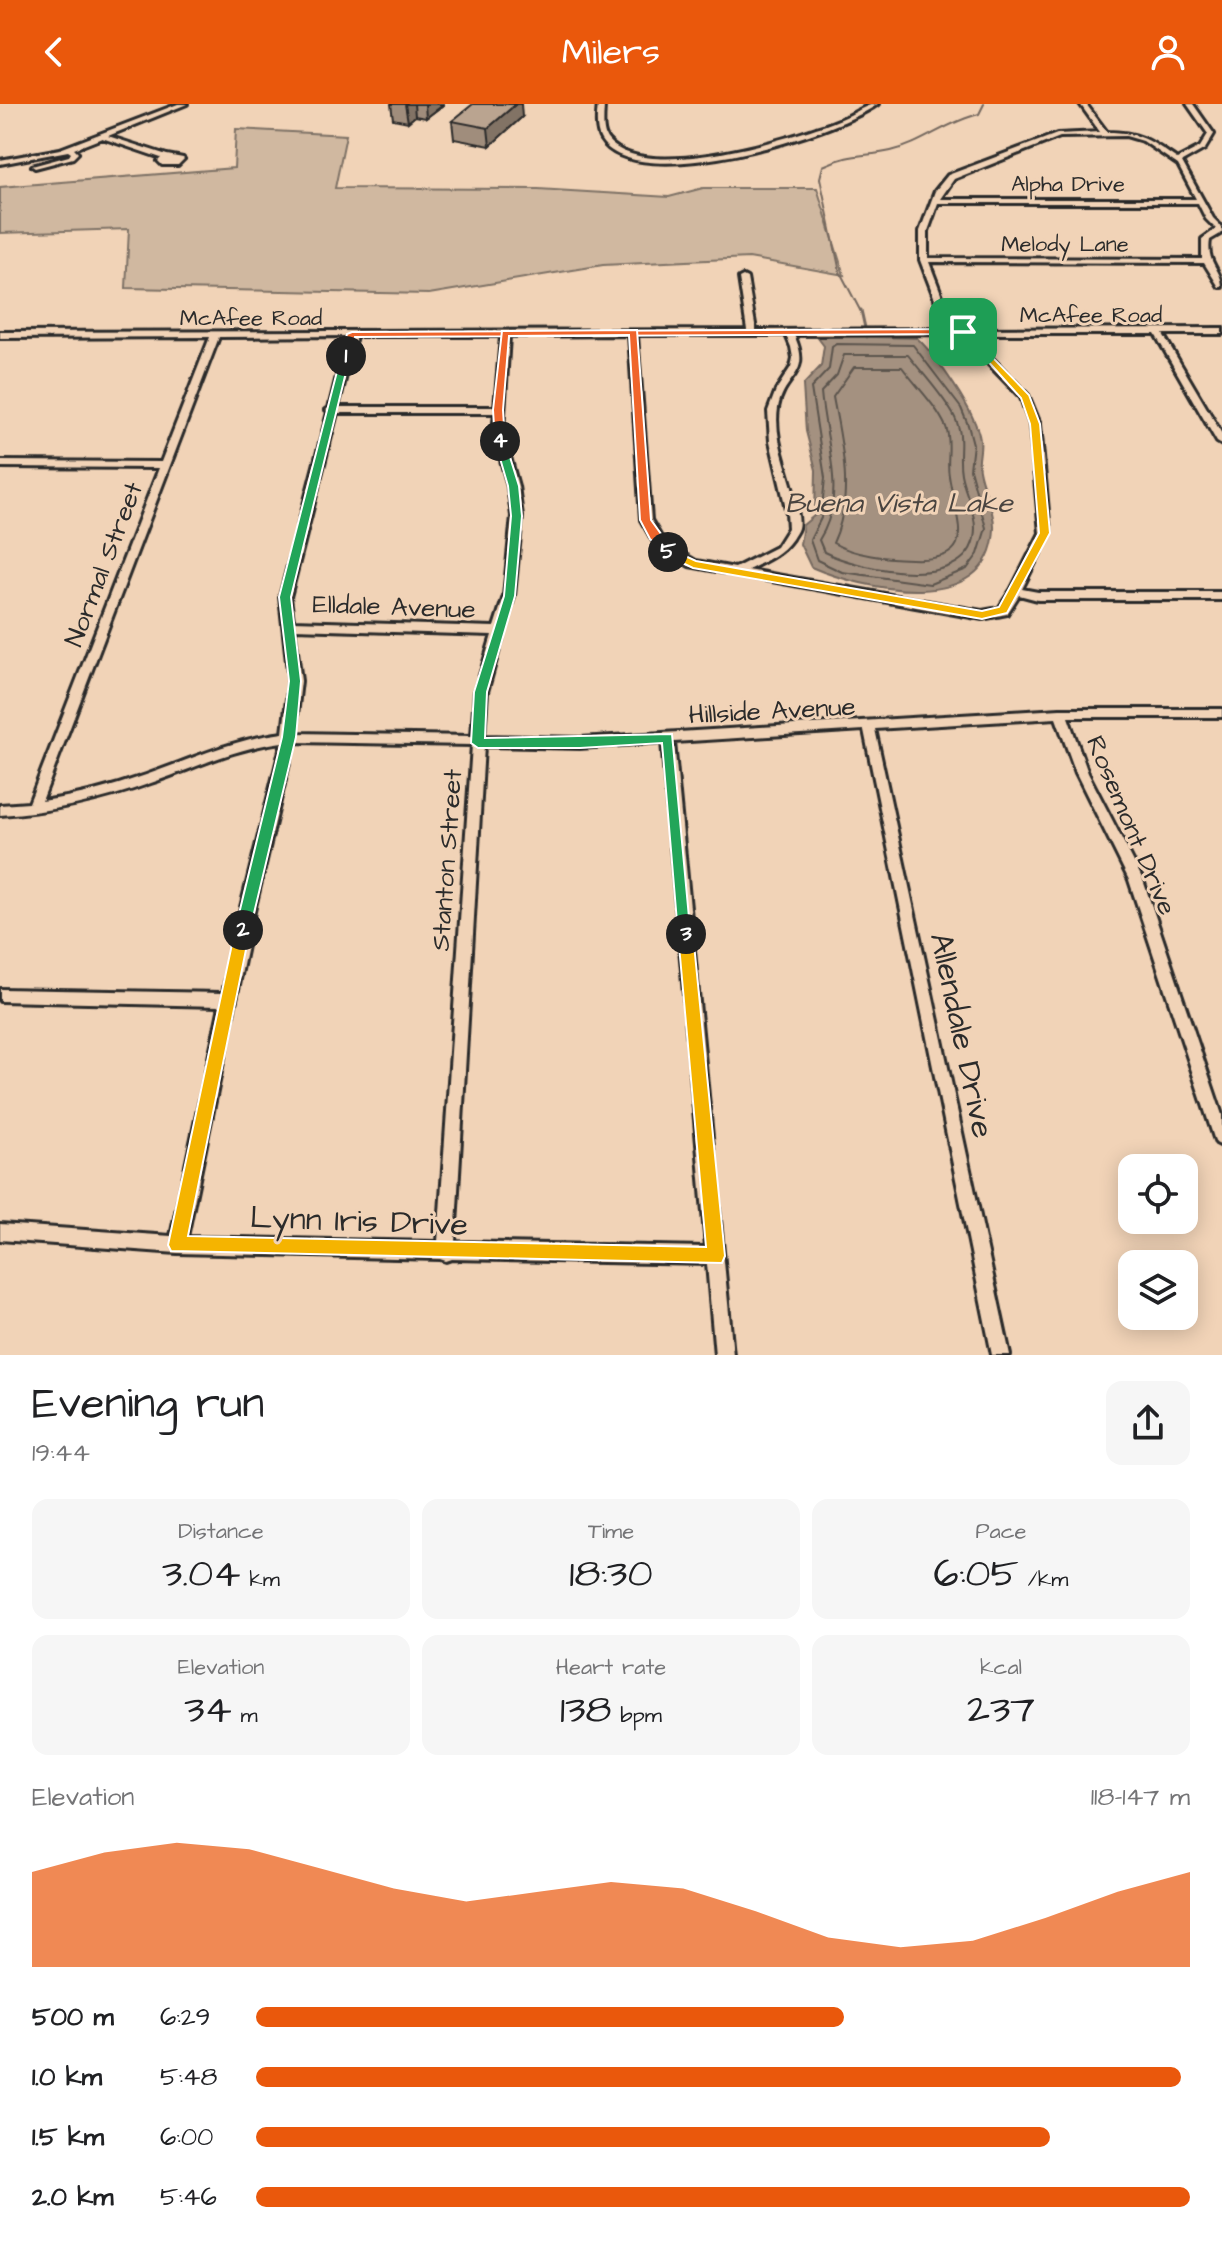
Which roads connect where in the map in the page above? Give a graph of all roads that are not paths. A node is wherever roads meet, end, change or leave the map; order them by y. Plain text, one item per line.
1 (184, 104) edge
2 (601, 104) edge
3 (875, 104) edge
4 (1083, 104) edge
5 (1190, 104) edge
6 (113, 131) junction
7 (1104, 133) junction
8 (102, 136) junction
9 (125, 142) junction
10 (69, 149) junction
11 (166, 157) dead end
12 (1178, 161) junction
13 (0, 162) edge
14 (0, 170) edge
15 (935, 201) junction
16 (1201, 201) junction
17 (1221, 230) edge
18 (924, 260) junction
19 (1205, 261) junction
20 (743, 278) dead end
21 (1222, 285) edge
22 (1222, 331) edge
23 (633, 332) junction
24 (963, 332) junction
25 (1158, 332) junction
26 (505, 333) junction
27 (752, 333) junction
28 (789, 333) junction
29 (352, 334) junction
30 (0, 335) edge
31 (215, 335) junction
32 (331, 410) junction
33 (498, 410) junction
34 (1222, 442) edge
35 (0, 464) edge
36 (164, 465) junction
37 (733, 573) junction
38 (1016, 591) junction
39 (1222, 596) edge
40 (287, 625) junction
41 (499, 631) junction
42 (1060, 713) junction
43 (1222, 713) edge
44 (869, 727) junction
45 (289, 737) junction
46 (668, 738) junction
47 (478, 743) junction
48 (33, 809) junction
49 (0, 810) edge
50 (0, 995) edge
51 (228, 1000) junction
52 (1222, 1138) edge
53 (0, 1232) edge
54 (177, 1245) junction
55 (446, 1253) junction
56 (716, 1256) junction
57 (724, 1355) edge
58 (1001, 1355) edge

1 - 6 street
2 - 3 street
4 - 7 street
5 - 12 street
6 - 8 street
6 - 9 street
7 - 12 street
7 - 15 street
8 - 9 street
8 - 10 street
9 - 11 street
10 - 13 street
10 - 14 street
12 - 16 street
15 - 16 street, Alpha Drive
15 - 18 street
16 - 17 street
17 - 19 street
18 - 19 street, Melody Lane
18 - 24 street
19 - 21 street
20 - 27 street
22 - 25 street, McAfee Road
23 - 26 street, McAfee Road
23 - 27 street, McAfee Road
23 - 37 street
24 - 25 street, McAfee Road
24 - 28 street, McAfee Road
24 - 38 street
25 - 34 street
26 - 29 street, McAfee Road
26 - 33 street, Stanton Street
27 - 28 street, McAfee Road
28 - 37 street
29 - 31 street, McAfee Road
29 - 32 street
30 - 31 street, McAfee Road
31 - 36 street, Normal Street
32 - 33 street
32 - 40 street
33 - 41 street, Stanton Street
35 - 36 street
36 - 48 street, Normal Street
37 - 38 street
38 - 39 street
40 - 41 street, Elldale Avenue
40 - 45 street
41 - 47 street, Stanton Street
42 - 43 street, Hillside Avenue
42 - 44 street, Hillside Avenue
42 - 52 street, Rosemont Drive
44 - 46 street, Hillside Avenue
44 - 58 street, Allendale Drive
45 - 47 street, Hillside Avenue
45 - 48 street, Hillside Avenue
45 - 51 street
46 - 47 street, Hillside Avenue
46 - 56 street
47 - 55 street, Stanton Street
48 - 49 street, Hillside Avenue
50 - 51 street
51 - 54 street
53 - 54 street, Lynn Iris Drive
54 - 55 street, Lynn Iris Drive
55 - 56 street, Lynn Iris Drive
56 - 57 street

